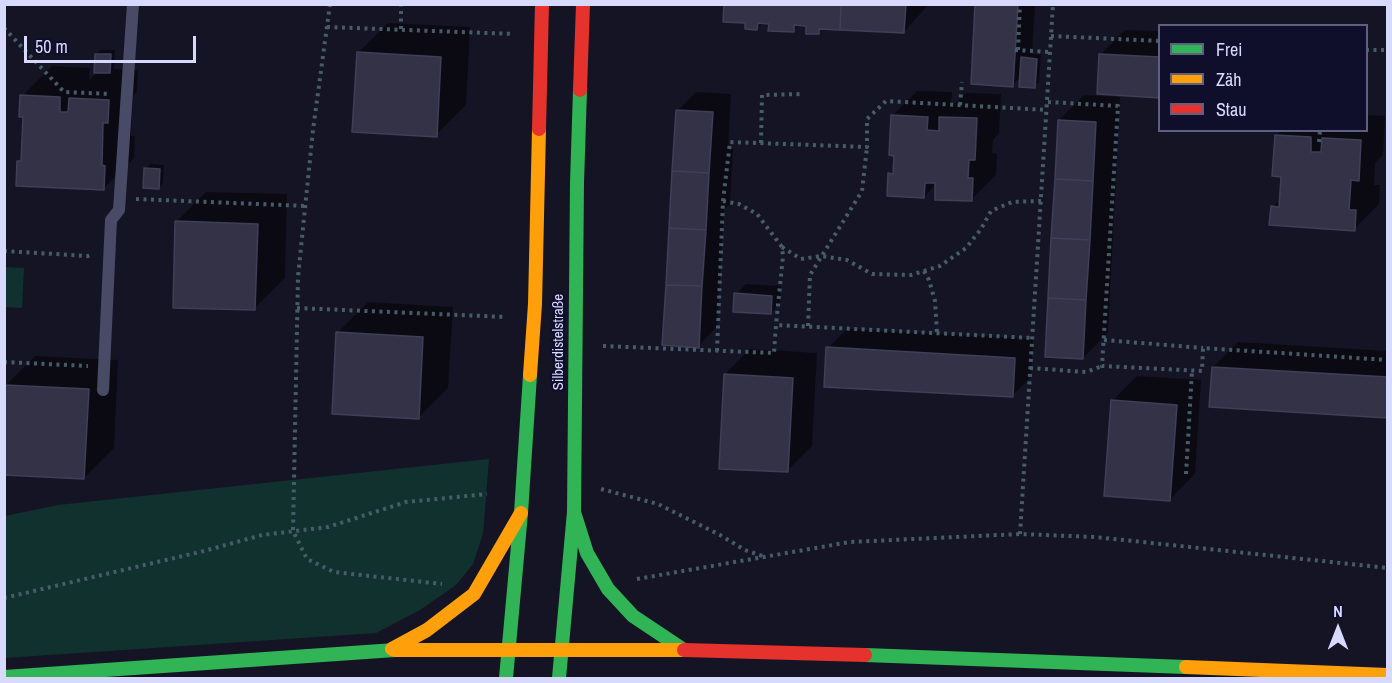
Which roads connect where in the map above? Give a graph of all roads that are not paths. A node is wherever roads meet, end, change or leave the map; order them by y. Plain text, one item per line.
1 (133, 4) edge
2 (542, 4) edge
3 (582, 4) edge
4 (103, 390) dead end
5 (574, 512) junction
6 (521, 513) junction
7 (390, 650) junction
8 (509, 650) junction
9 (562, 650) junction
10 (684, 650) junction
11 (1388, 675) edge
12 (4, 677) edge
13 (506, 678) edge
14 (559, 678) edge

1 - 4 lane
2 - 6 main road, Silberdistelstraße
3 - 5 main road, Silberdistelstraße
5 - 9 main road, Silberdistelstraße
5 - 10 main road
6 - 7 main road
6 - 8 main road, Silberdistelstraße
7 - 8 main road
7 - 12 main road
8 - 9 main road
8 - 13 main road, Silberdistelstraße
9 - 10 main road
9 - 14 main road, Silberdistelstraße
10 - 11 main road

